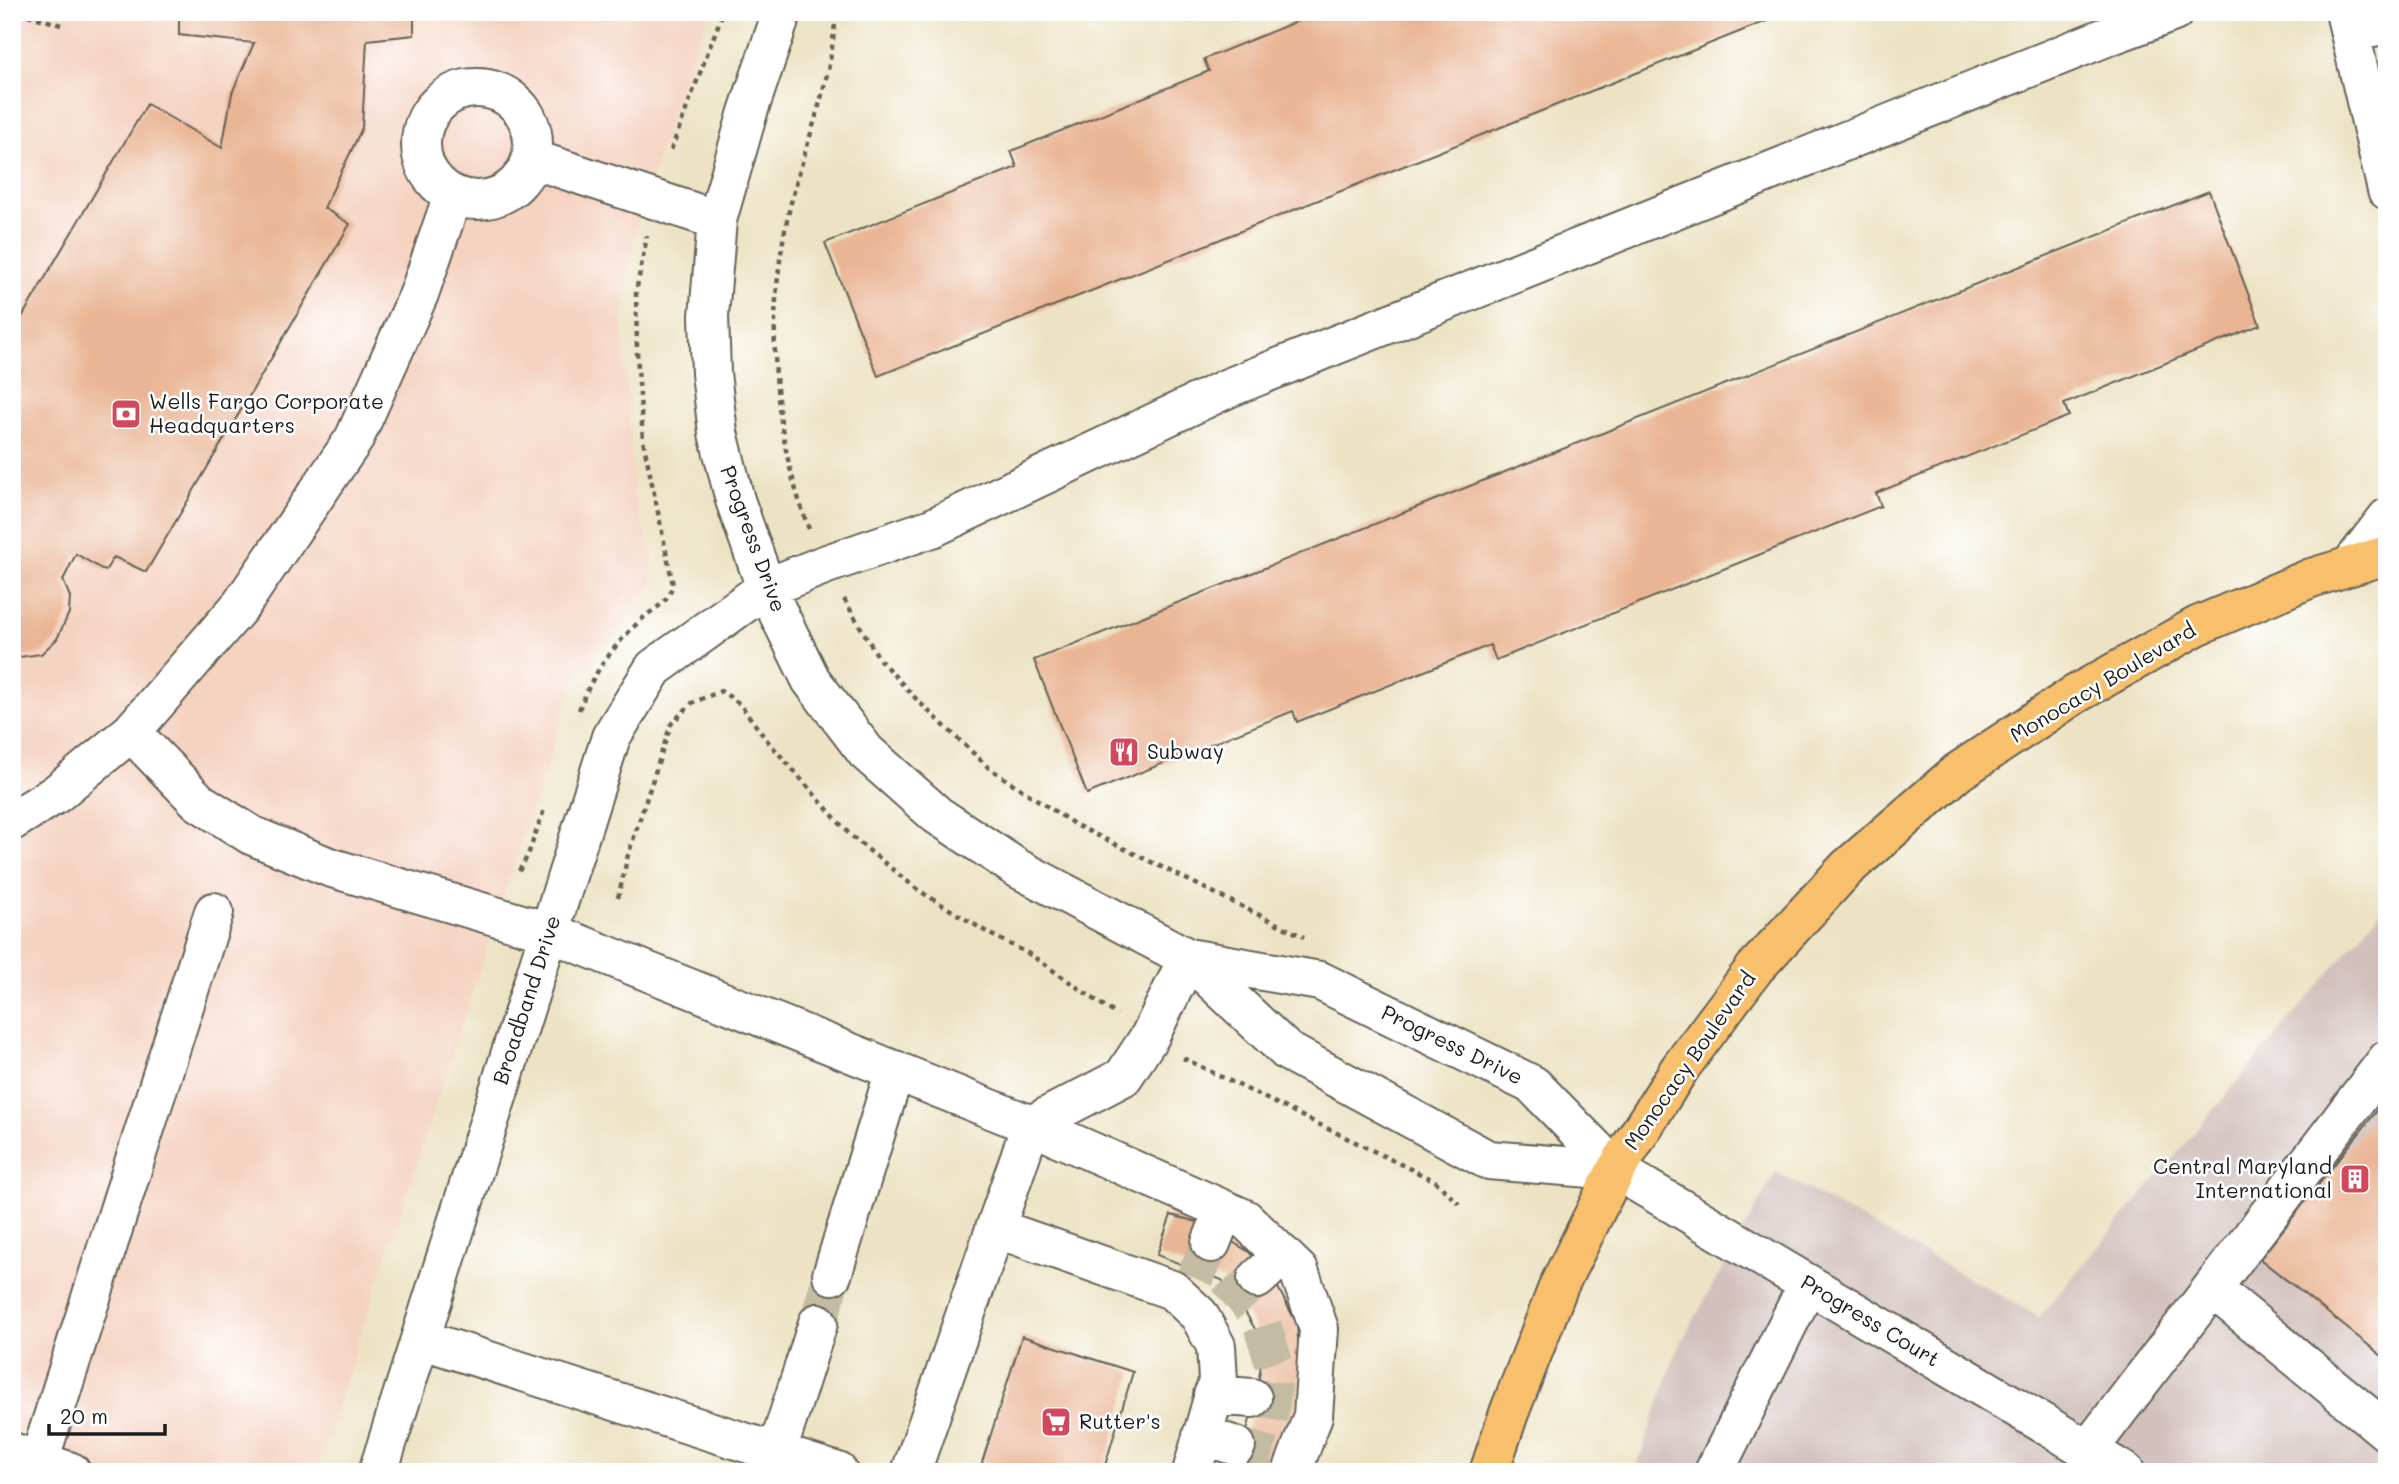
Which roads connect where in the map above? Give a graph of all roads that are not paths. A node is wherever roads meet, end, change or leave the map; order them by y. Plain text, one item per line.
1 (782, 12) edge
2 (2174, 12) edge
3 (2361, 24) edge
4 (532, 159) junction
5 (2387, 190) edge
6 (453, 195) junction
7 (717, 220) junction
8 (2387, 518) edge
9 (2387, 555) edge
10 (2350, 566) junction
11 (766, 588) junction
12 (131, 732) junction
13 (12, 821) edge
14 (215, 912) dead end
15 (549, 932) junction
16 (1188, 958) junction
17 (2387, 1060) edge
18 (895, 1070) junction
19 (1031, 1125) junction
20 (1616, 1170) junction
21 (995, 1228) junction
22 (832, 1275) tunnel mouth
23 (1808, 1284) junction
24 (2212, 1289) junction
25 (818, 1323) tunnel mouth
26 (421, 1339) junction
27 (1226, 1368) junction
28 (1252, 1398) tunnel mouth
29 (2387, 1432) edge
30 (2088, 1450) junction
31 (776, 1452) junction
32 (41, 1462) edge
33 (1287, 1464) edge
34 (378, 1472) edge
35 (838, 1472) edge
36 (911, 1472) edge
37 (1192, 1472) edge
38 (1489, 1472) edge
39 (1714, 1472) edge
40 (2125, 1472) edge

1 - 7 street, Progress Drive
2 - 11 street, Broadband Drive
3 - 5 street
4 - 6 street
4 - 6 street
4 - 7 street
6 - 12 street
7 - 11 street, Progress Drive
8 - 10 street
9 - 10 main road, Monocacy Boulevard
10 - 20 main road, Monocacy Boulevard
11 - 15 street, Broadband Drive
11 - 16 street, Progress Drive
12 - 13 street
12 - 15 street
14 - 32 street
15 - 18 street
15 - 26 street, Broadband Drive
16 - 19 street
16 - 20 street, Progress Drive
16 - 20 street, Progress Drive
17 - 24 street
18 - 19 street
18 - 22 street
19 - 21 street
19 - 33 street
20 - 23 street, Progress Court
20 - 38 main road, Monocacy Boulevard
21 - 27 street
21 - 36 street
23 - 30 street, Progress Court
23 - 39 street
24 - 29 street
24 - 30 street
25 - 31 street
26 - 31 street
26 - 34 street, Broadband Drive
27 - 28 street
27 - 37 street
30 - 40 street, Progress Court
31 - 35 street

